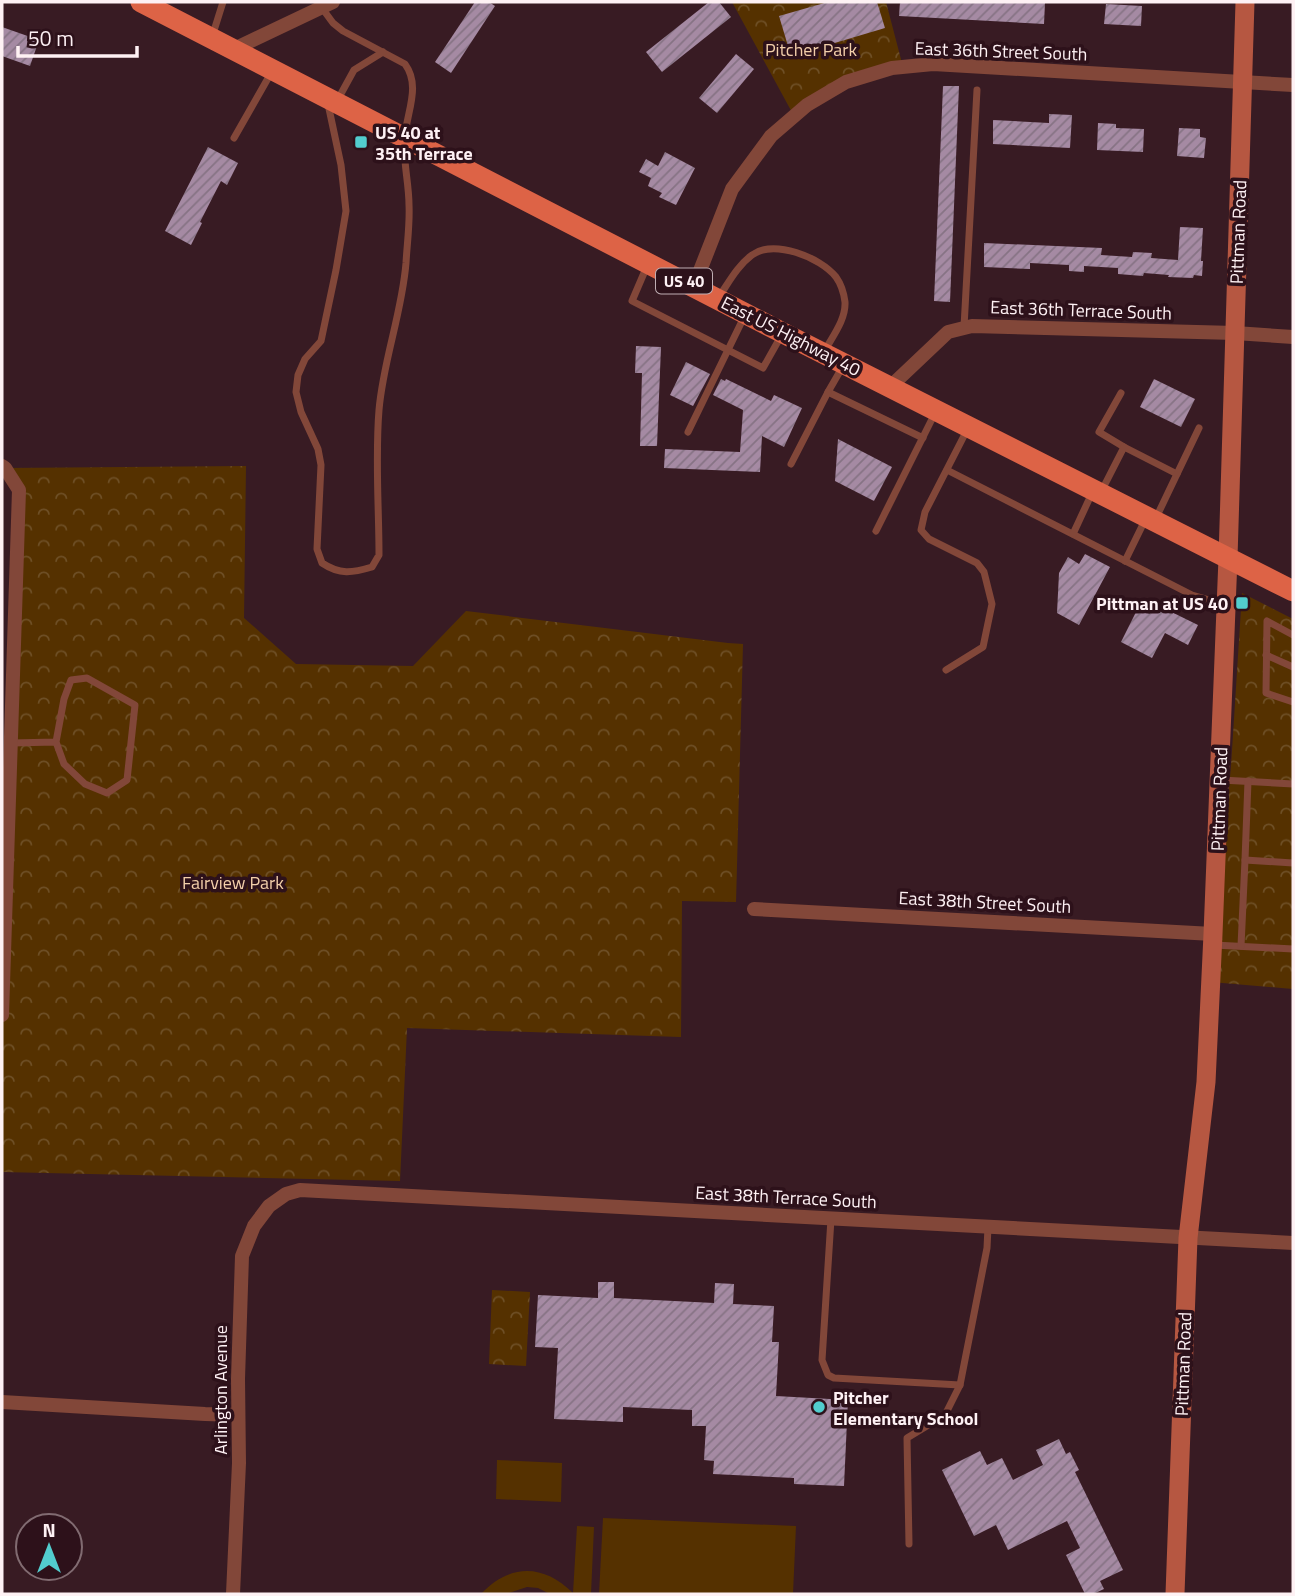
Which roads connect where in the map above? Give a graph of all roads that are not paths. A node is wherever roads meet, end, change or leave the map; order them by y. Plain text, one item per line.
1 (141, 2) edge
2 (223, 2) edge
3 (1245, 2) edge
4 (327, 4) edge
5 (212, 38) junction
6 (234, 49) junction
7 (383, 52) junction
8 (273, 69) junction
9 (1242, 82) junction
10 (1293, 85) edge
11 (977, 90) dead end
12 (331, 99) junction
13 (404, 137) junction
14 (234, 138) dead end
15 (649, 263) junction
16 (694, 286) junction
17 (718, 299) junction
18 (746, 313) junction
19 (964, 328) junction
20 (783, 332) junction
21 (1235, 333) junction
22 (1293, 337) edge
23 (729, 350) junction
24 (824, 352) junction
25 (845, 363) junction
26 (891, 386) junction
27 (828, 392) junction
28 (1121, 393) dead end
29 (936, 410) junction
30 (969, 426) junction
31 (1199, 428) dead end
32 (688, 432) dead end
33 (923, 438) junction
34 (1124, 447) junction
35 (791, 464) dead end
36 (4, 467) edge
37 (947, 470) junction
38 (1177, 474) junction
39 (1097, 491) junction
40 (1151, 519) junction
41 (876, 531) dead end
42 (1073, 534) junction
43 (1228, 558) junction
44 (1125, 561) junction
45 (1293, 591) edge
46 (1227, 605) junction
47 (1293, 635) edge
48 (1266, 655) junction
49 (1293, 667) edge
50 (946, 670) dead end
51 (1293, 702) edge
52 (56, 742) junction
53 (11, 743) junction
54 (1219, 780) junction
55 (1248, 782) junction
56 (1293, 784) edge
57 (1245, 860) junction
58 (1293, 863) edge
59 (754, 909) dead end
60 (1213, 940) junction
61 (1241, 946) junction
62 (1293, 949) edge
63 (2, 1015) edge
64 (279, 1199) joint
65 (831, 1219) junction
66 (988, 1227) junction
67 (1188, 1238) junction
68 (1293, 1243) edge
69 (960, 1385) junction
70 (2, 1402) edge
71 (238, 1415) junction
72 (909, 1544) dead end
73 (233, 1594) edge
74 (1175, 1594) edge

1 - 5 main road, East US Highway 40 / US 40
2 - 5 lane
3 - 9 street, Pittman Road
4 - 6 street
4 - 7 lane
5 - 6 main road, East US Highway 40 / US 40
6 - 8 main road, East US Highway 40 / US 40
7 - 12 lane
7 - 13 lane
8 - 12 main road, East US Highway 40 / US 40
8 - 14 lane
9 - 10 street, East 36th Street South
9 - 16 street, East 36th Street South
9 - 21 street, Pittman Road
11 - 19 lane
12 - 13 main road, East US Highway 40 / US 40
12 - 13 lane
13 - 15 main road, East US Highway 40 / US 40
15 - 16 main road, East US Highway 40 / US 40
15 - 23 lane
16 - 17 main road, East US Highway 40 / US 40
17 - 18 main road, East US Highway 40 / US 40
17 - 24 lane
18 - 20 main road, East US Highway 40 / US 40
18 - 23 lane
19 - 21 street, East 36th Terrace South
19 - 26 street, East 36th Terrace South
20 - 23 lane
20 - 24 main road, East US Highway 40 / US 40
21 - 22 street, East 36th Terrace South
21 - 43 street, Pittman Road
23 - 32 lane
24 - 25 main road, East US Highway 40 / US 40
25 - 26 main road, East US Highway 40 / US 40
25 - 27 lane
26 - 29 main road, East US Highway 40 / US 40
27 - 33 lane
27 - 35 lane
28 - 34 lane
29 - 30 main road, East US Highway 40 / US 40
29 - 33 lane
30 - 37 lane
30 - 39 main road, East US Highway 40 / US 40
31 - 38 lane
33 - 41 lane
34 - 38 lane
34 - 39 lane
36 - 53 street
37 - 42 lane
37 - 50 lane
38 - 40 lane
39 - 40 main road, East US Highway 40 / US 40
39 - 42 lane
40 - 43 main road, East US Highway 40 / US 40
40 - 44 lane
42 - 44 lane
43 - 45 main road, East US Highway 40 / US 40
43 - 46 street, Pittman Road
44 - 46 lane
46 - 54 street, Pittman Road
47 - 48 lane
48 - 49 lane
48 - 51 lane
52 - 52 lane
52 - 53 lane
53 - 63 street
54 - 55 lane
54 - 60 street, Pittman Road
55 - 56 lane
55 - 57 lane
57 - 58 lane
57 - 61 lane
59 - 60 street, East 38th Street South
60 - 61 lane
60 - 67 street, Pittman Road
61 - 62 lane
64 - 65 street, East 38th Terrace South
64 - 71 street, Arlington Avenue
65 - 66 street, East 38th Terrace South
65 - 69 lane
66 - 67 street, East 38th Terrace South
66 - 69 lane
67 - 68 street, East 38th Terrace South
67 - 74 street, Pittman Road
69 - 72 lane
70 - 71 street
71 - 73 street, Arlington Avenue

